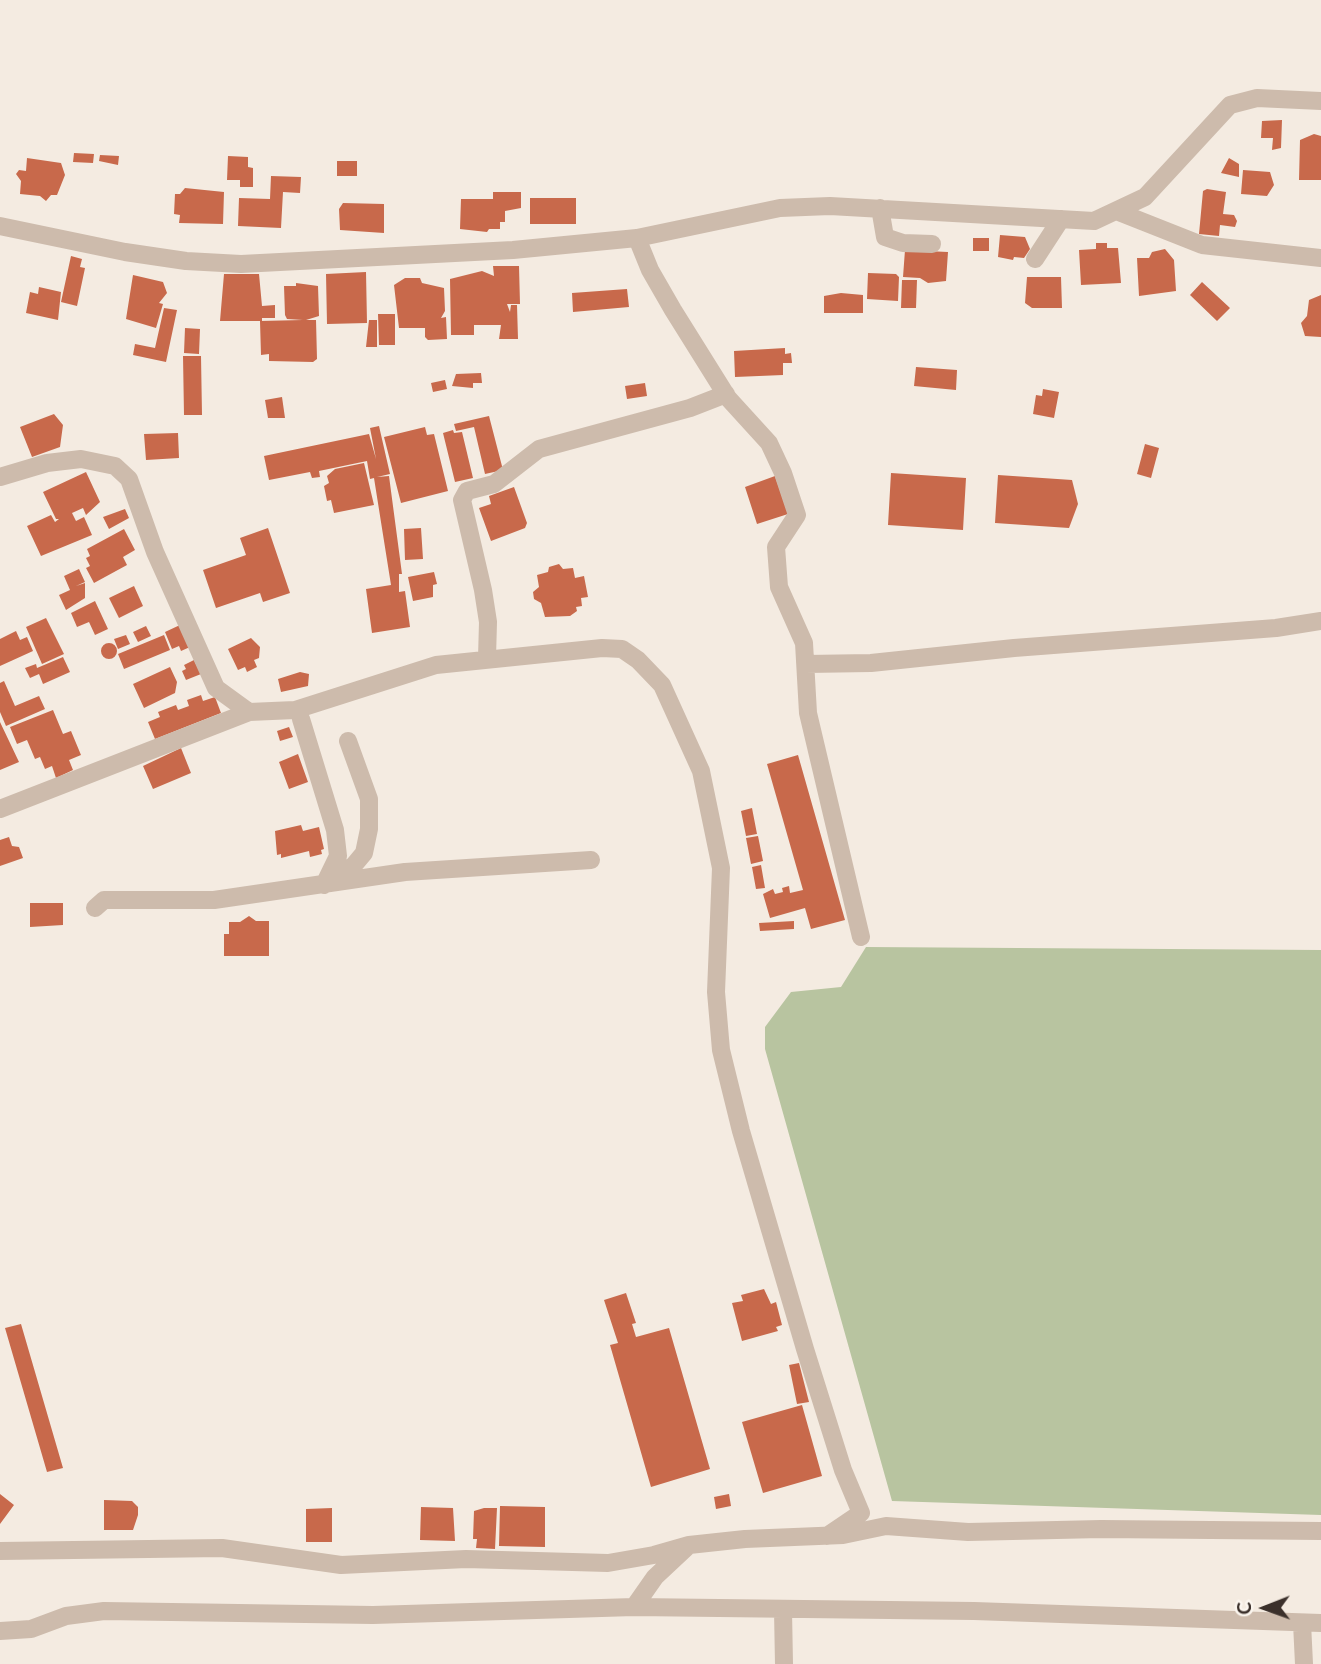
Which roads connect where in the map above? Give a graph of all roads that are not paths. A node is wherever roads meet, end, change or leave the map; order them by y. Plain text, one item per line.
1 (1321, 101) edge
2 (880, 208) junction
3 (1116, 211) junction
4 (1061, 219) junction
5 (0, 226) edge
6 (637, 238) junction
7 (932, 244) dead end
8 (1321, 258) edge
9 (1035, 259) dead end
10 (726, 394) junction
11 (0, 477) edge
12 (1321, 621) edge
13 (487, 658) junction
14 (806, 664) junction
15 (249, 712) junction
16 (301, 719) dead end
17 (348, 741) dead end
18 (0, 809) edge
19 (591, 860) dead end
20 (324, 885) junction
21 (95, 908) dead end
22 (861, 937) dead end
23 (1321, 1531) edge
24 (827, 1536) junction
25 (689, 1545) junction
26 (0, 1551) edge
27 (634, 1607) junction
28 (783, 1610) junction
29 (1303, 1623) junction
30 (1321, 1623) edge
31 (0, 1631) edge
32 (784, 1664) edge
33 (1304, 1664) edge

1 - 3 street
2 - 4 street
2 - 6 street
2 - 7 street
3 - 4 street
3 - 8 street
4 - 9 street
5 - 6 street
6 - 10 street
10 - 13 street
10 - 14 street
11 - 15 street
12 - 14 street
13 - 15 street
13 - 24 street
14 - 22 street
15 - 18 street
16 - 20 street
17 - 20 street
19 - 20 street
20 - 21 street
23 - 24 street
24 - 25 street
25 - 26 street
25 - 27 street
27 - 28 street
27 - 31 street
28 - 29 street
28 - 32 street
29 - 30 street
29 - 33 street

